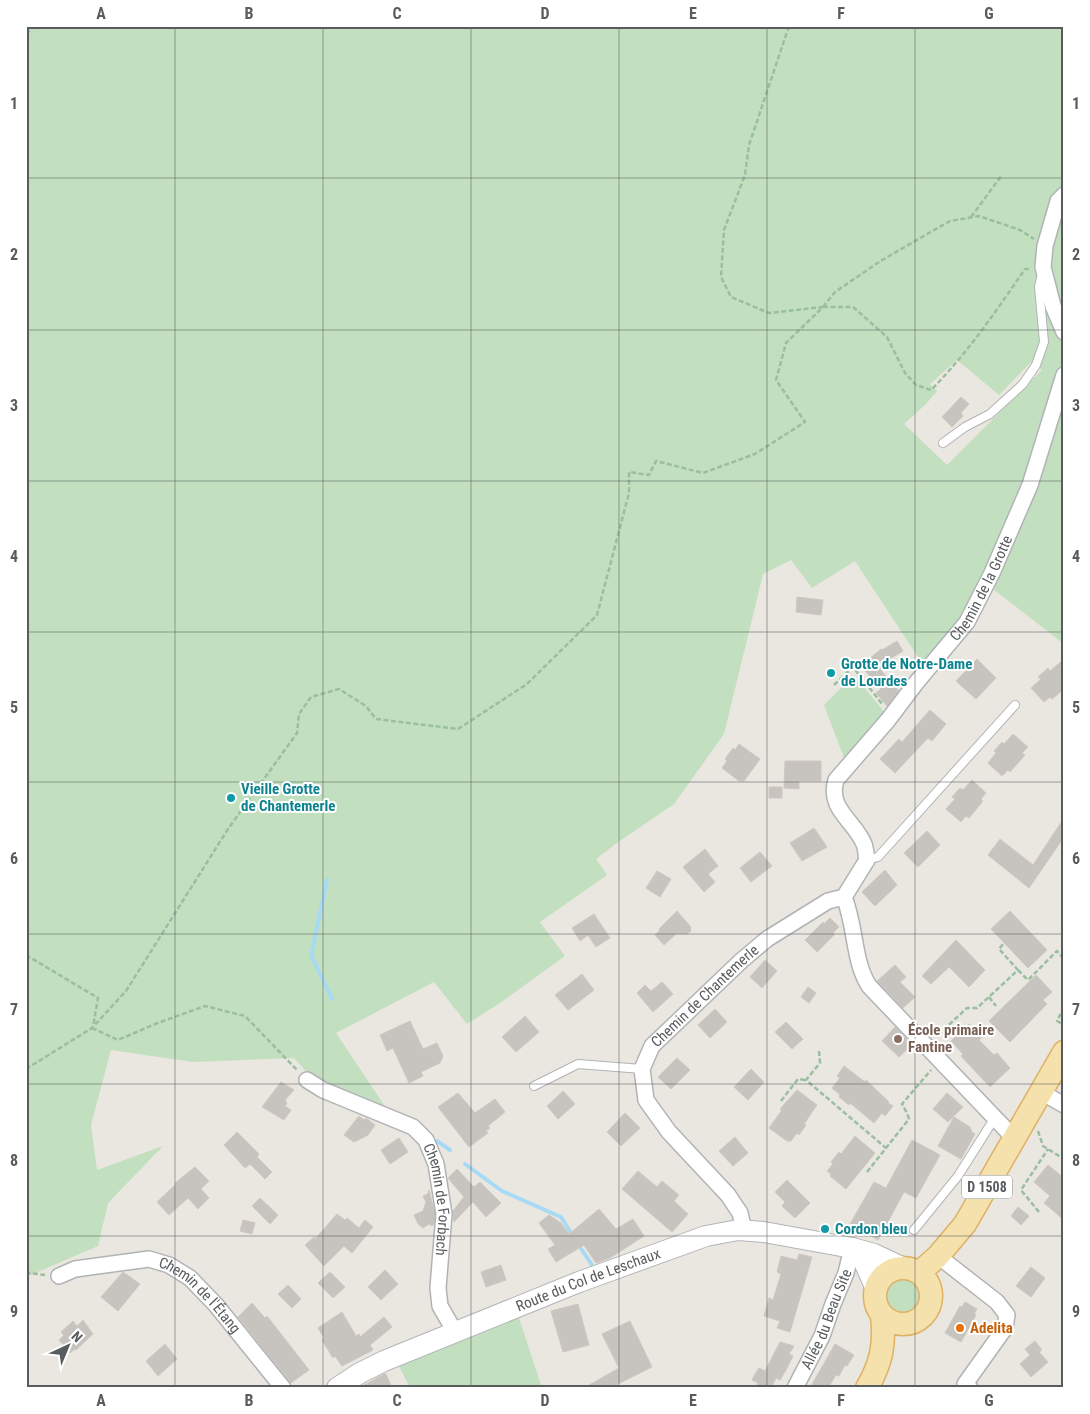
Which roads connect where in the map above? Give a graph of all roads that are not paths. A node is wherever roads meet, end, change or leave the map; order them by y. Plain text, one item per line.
1 (1064, 196) edge
2 (1043, 267) junction
3 (1064, 332) edge
4 (1064, 375) edge
5 (943, 442) dead end
6 (1015, 705) dead end
7 (868, 860) junction
8 (844, 897) junction
9 (1064, 1052) edge
10 (642, 1069) junction
11 (307, 1080) road end
12 (534, 1086) dead end
13 (1041, 1092) junction
14 (1064, 1105) edge
15 (994, 1119) junction
16 (1015, 1139) junction
17 (744, 1230) junction
18 (914, 1230) dead end
19 (852, 1248) junction
20 (938, 1256) junction
21 (911, 1270) junction
22 (59, 1276) road end
23 (876, 1289) junction
24 (882, 1315) junction
25 (912, 1323) junction
26 (455, 1332) junction
27 (283, 1388) edge
28 (337, 1388) edge
29 (795, 1388) edge
30 (867, 1388) edge
31 (880, 1388) edge
32 (970, 1388) edge

1 - 2 street
2 - 3 street
2 - 5 lane
4 - 7 street, Chemin de la Grotte
6 - 7 lane
7 - 8 street
8 - 10 street, Chemin de Chantemerle
8 - 15 street
9 - 13 main road, D 1508
10 - 12 lane
10 - 17 street
11 - 26 street, Chemin de Forbach
13 - 14 street
13 - 16 main road, D 1508
15 - 16 street
15 - 18 lane
16 - 20 main road, D 1508
17 - 19 main road, Route du Col de Leschaux
17 - 26 main road, Route du Col de Leschaux
19 - 21 main road, Route du Col de Leschaux
19 - 23 main road
19 - 29 street, Allée du Beau Site
20 - 21 main road, D 1508
20 - 32 street
21 - 23 main road
21 - 25 main road
22 - 27 street, Chemin de l'Étang
23 - 24 main road
24 - 25 main road
24 - 30 main road
25 - 31 main road
26 - 28 main road, Route du Col de Leschaux

